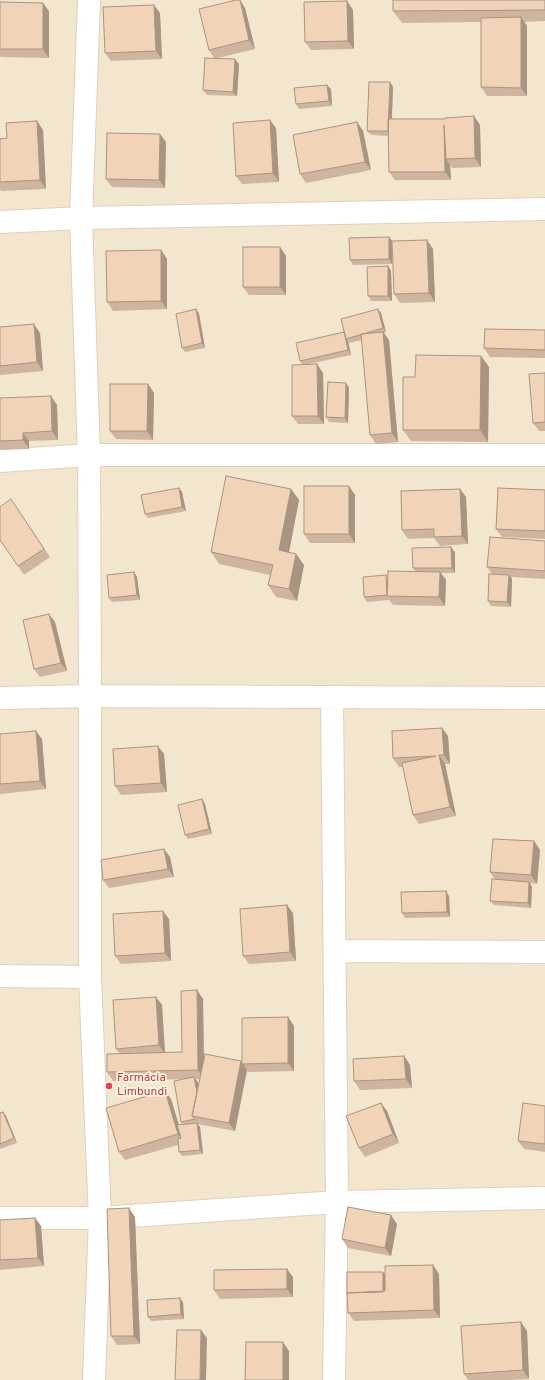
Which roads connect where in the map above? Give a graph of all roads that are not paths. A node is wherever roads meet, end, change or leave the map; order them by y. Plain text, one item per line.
1 (89, 0) edge
2 (545, 209) edge
3 (81, 218) junction
4 (0, 222) edge
5 (89, 455) junction
6 (545, 455) edge
7 (0, 461) edge
8 (90, 696) junction
9 (332, 697) junction
10 (0, 698) edge
11 (545, 698) edge
12 (335, 951) junction
13 (545, 952) edge
14 (0, 976) edge
15 (90, 977) junction
16 (545, 1198) edge
17 (337, 1202) junction
18 (0, 1218) edge
19 (100, 1218) junction
20 (94, 1380) edge
21 (334, 1380) edge

1 - 3 street
2 - 3 street
3 - 4 street
3 - 5 street
5 - 6 street
5 - 7 street
5 - 8 street
8 - 9 street
8 - 10 street
8 - 15 street
9 - 11 street
9 - 12 street
12 - 13 street
12 - 17 street
14 - 15 street
15 - 19 street
16 - 17 street
17 - 19 street
17 - 21 street
18 - 19 street
19 - 20 street

